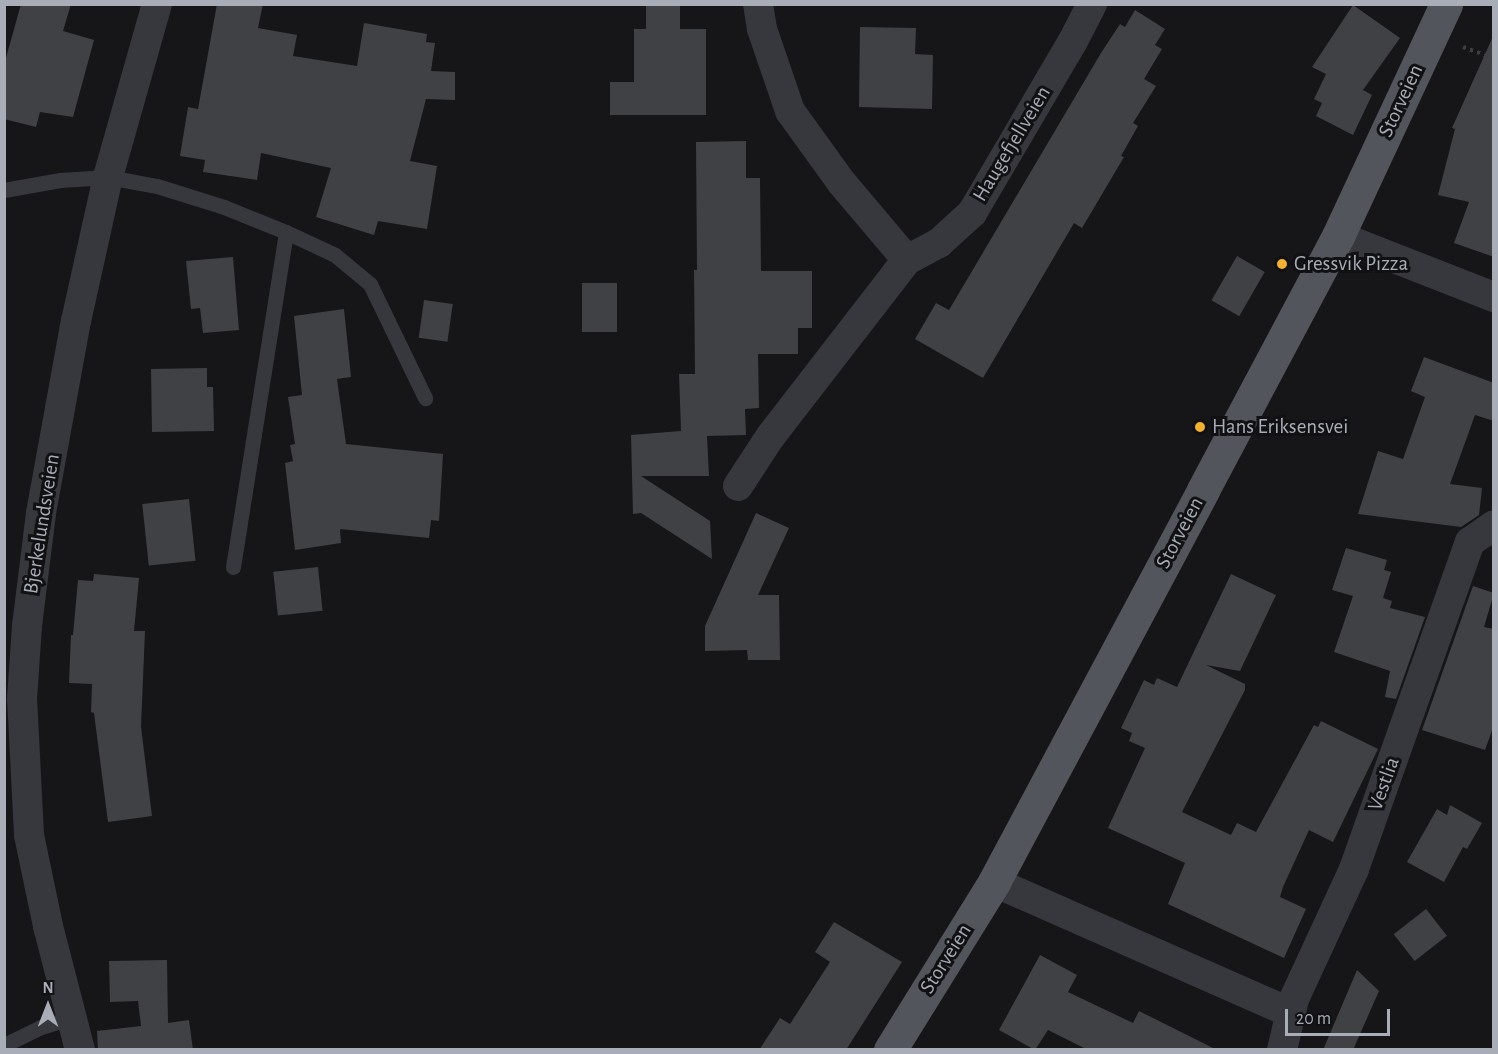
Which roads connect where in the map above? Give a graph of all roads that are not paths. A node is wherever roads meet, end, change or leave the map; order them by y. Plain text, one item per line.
1 (157, 4) edge
2 (758, 4) edge
3 (1092, 4) edge
4 (1446, 4) edge
5 (108, 177) junction
6 (4, 190) edge
7 (286, 231) junction
8 (1338, 236) junction
9 (907, 260) junction
10 (1494, 297) edge
11 (425, 399) dead end
12 (738, 486) dead end
13 (1494, 525) edge
14 (233, 567) dead end
15 (15, 796) edge
16 (994, 882) junction
17 (1291, 1013) junction
18 (71, 1018) junction
19 (4, 1045) edge
20 (80, 1050) edge
21 (890, 1050) edge
22 (1282, 1050) edge

1 - 5 street, Bjerkelundsveien
2 - 9 street
3 - 9 street, Haugefjellveien
4 - 8 main road, Storveien
5 - 6 lane
5 - 7 lane
5 - 15 street, Bjerkelundsveien
7 - 11 lane
7 - 14 lane
8 - 10 street
8 - 16 main road, Storveien
9 - 12 street, Haugefjellveien
13 - 17 street, Vestlia
15 - 18 street, Bjerkelundsveien
16 - 17 street
16 - 21 main road, Storveien
17 - 22 street, Vestlia
18 - 19 lane
18 - 20 street, Bjerkelundsveien

